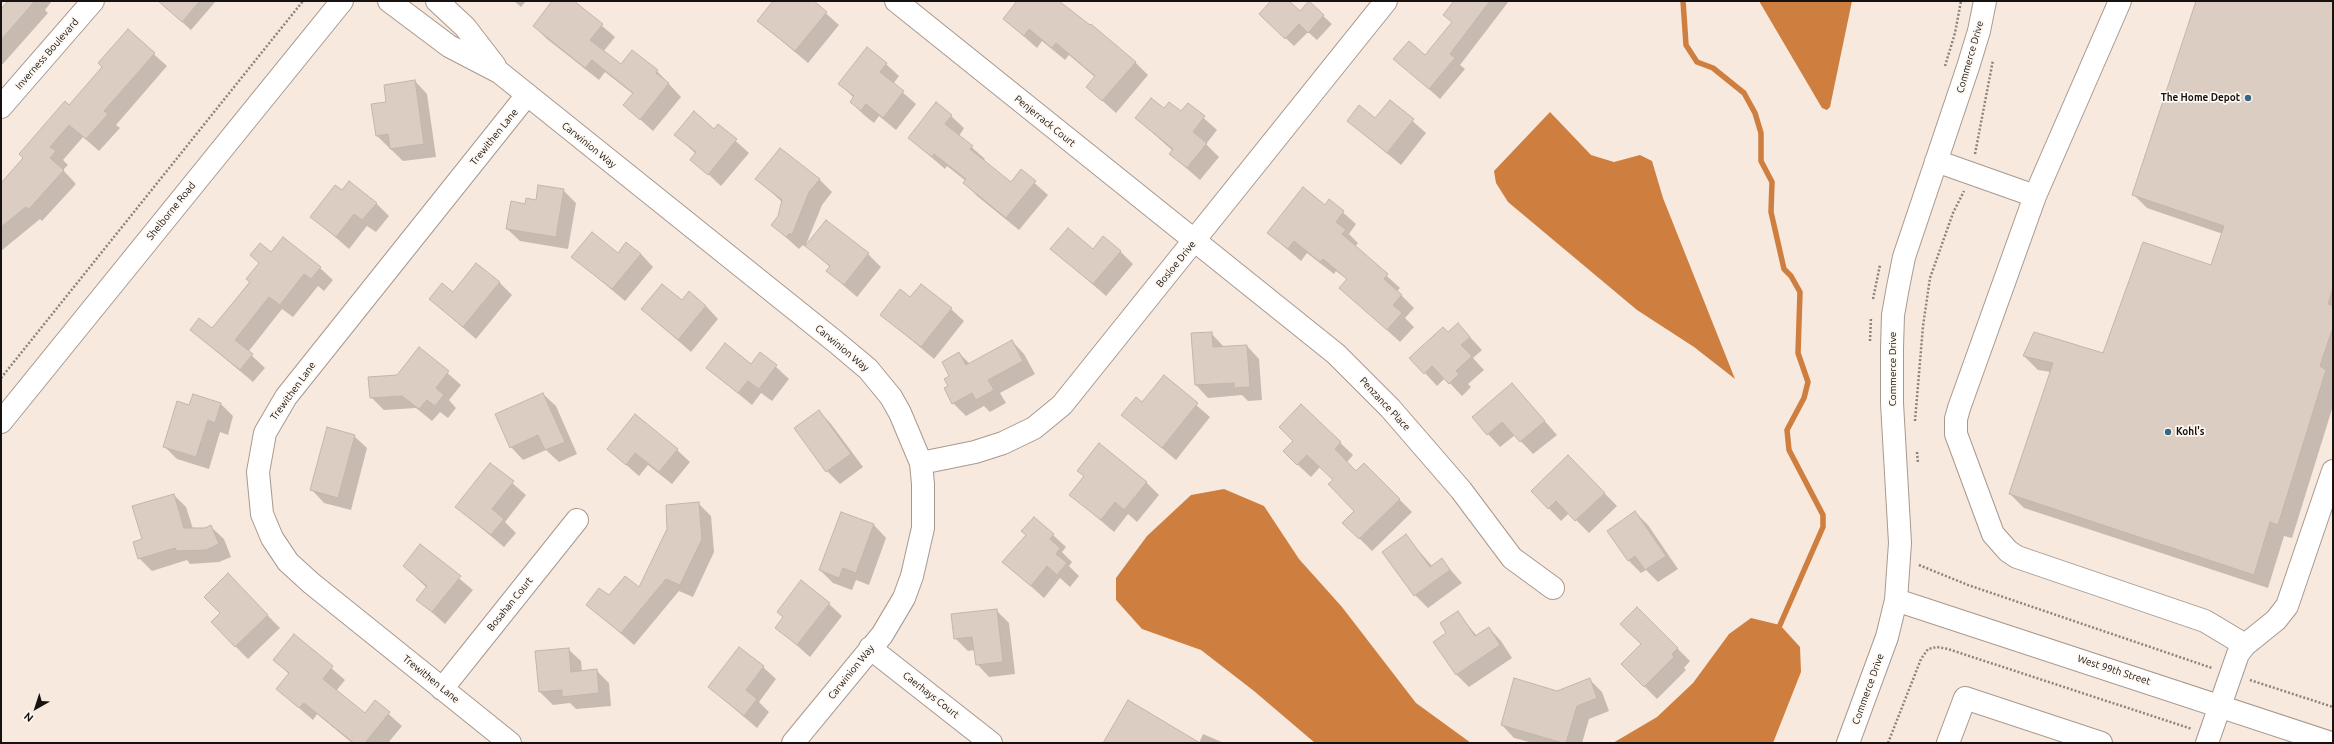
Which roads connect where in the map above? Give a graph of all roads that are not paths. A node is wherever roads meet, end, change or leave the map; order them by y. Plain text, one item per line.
1 (93, 1) edge
2 (342, 1) edge
3 (389, 1) edge
4 (437, 1) edge
5 (896, 1) edge
6 (1984, 1) edge
7 (2120, 1) edge
8 (1378, 4) edge
9 (499, 72) junction
10 (527, 95) junction
11 (1, 107) edge
12 (1936, 161) junction
13 (2035, 196) junction
14 (1195, 241) junction
15 (1, 422) edge
16 (921, 463) junction
17 (2333, 471) edge
18 (577, 520) dead end
19 (1553, 588) dead end
20 (1896, 600) junction
21 (2245, 645) junction
22 (870, 648) junction
23 (442, 688) junction
24 (2221, 705) junction
25 (2200, 736) edge
26 (510, 743) edge
27 (793, 743) edge
28 (991, 743) edge
29 (1848, 743) edge
30 (1948, 743) edge
31 (2101, 743) edge
32 (2332, 743) edge

1 - 11 street, Inverness Boulevard
2 - 15 street, Shelborne Road
3 - 9 street, Carwinion Way
4 - 9 street, Carwinion Way
5 - 14 street, Penjerrack Court
6 - 12 street, Commerce Drive
7 - 13 street
8 - 14 street, Bosloe Drive
9 - 10 street, Carwinion Way
10 - 16 street, Carwinion Way
10 - 23 street, Trewithen Lane
12 - 13 street
12 - 20 street, Commerce Drive
13 - 21 street
14 - 16 street, Bosloe Drive
14 - 19 street, Penzance Place
16 - 22 street, Carwinion Way
17 - 21 street
18 - 23 street, Bosahan Court
20 - 24 street, West 99th Street
20 - 29 street, Commerce Drive
21 - 24 street
22 - 27 street, Carwinion Way
22 - 28 street, Caerhays Court
23 - 26 street, Trewithen Lane
24 - 25 street
24 - 32 street, West 99th Street
30 - 31 street

